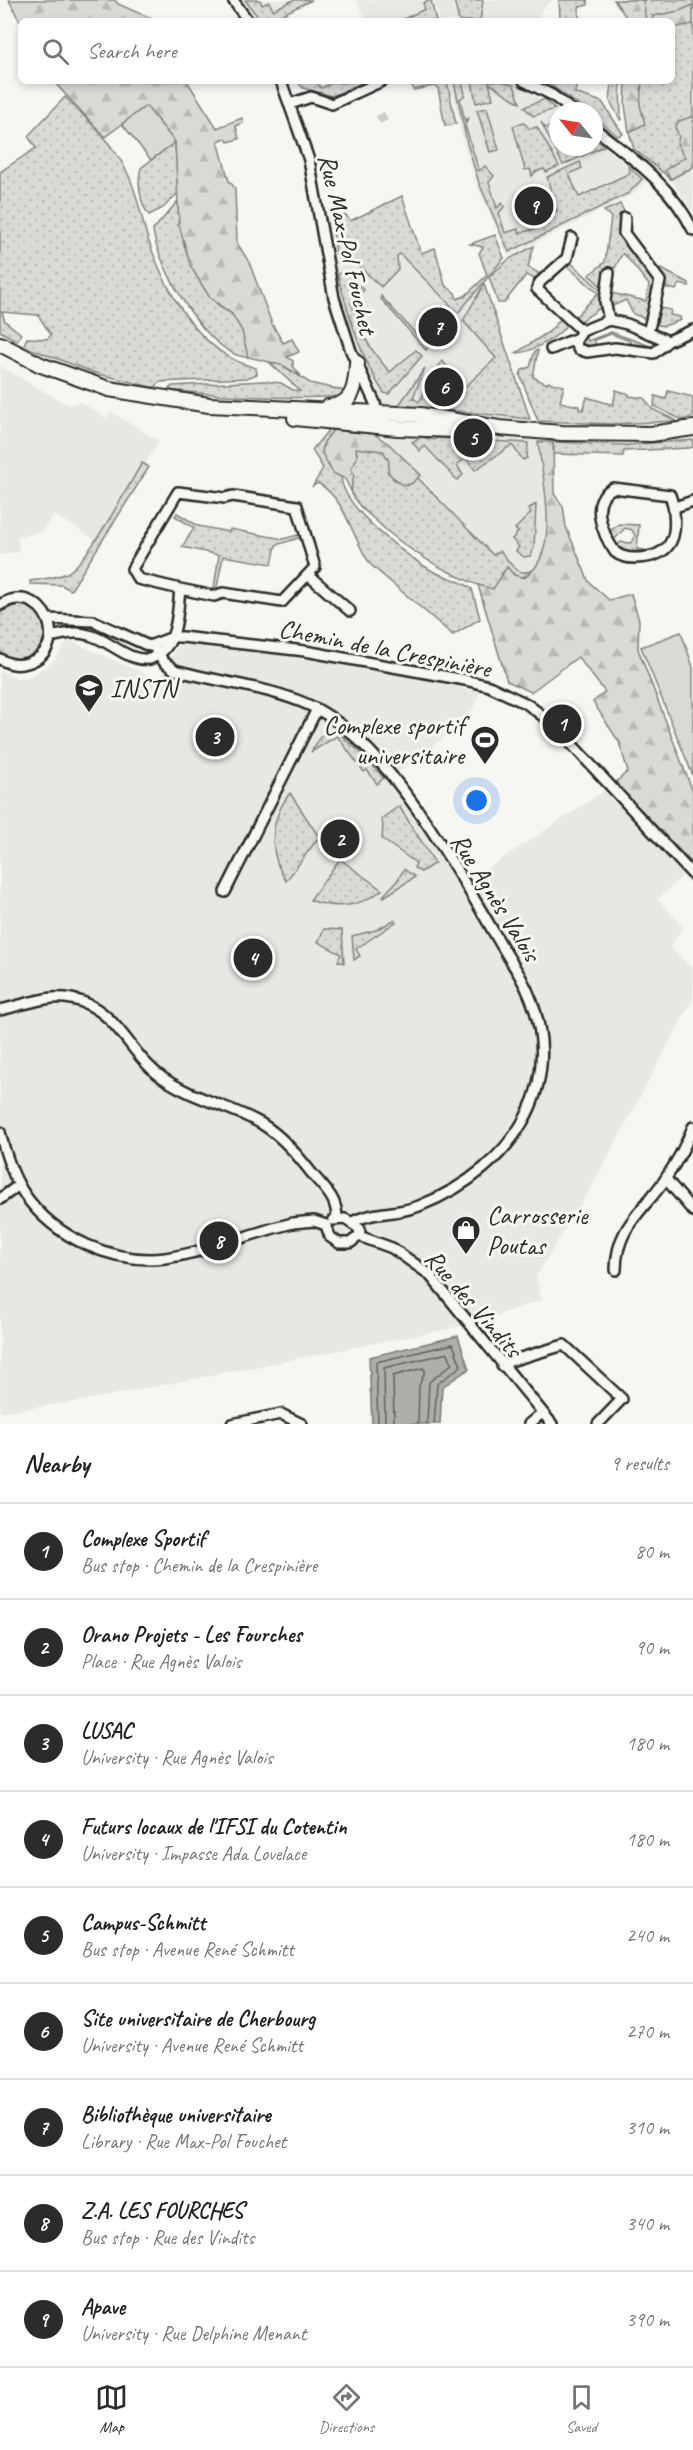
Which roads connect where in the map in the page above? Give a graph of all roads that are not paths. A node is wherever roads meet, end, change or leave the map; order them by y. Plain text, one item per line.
1 (234, 0) edge
2 (246, 18) edge
3 (282, 84) edge
4 (375, 84) edge
5 (530, 84) edge
6 (562, 102) edge
7 (290, 104) junction
8 (603, 135) edge
9 (625, 218) dead end
10 (693, 230) edge
11 (572, 238) dead end
12 (609, 273) dead end
13 (609, 320) junction
14 (693, 330) edge
15 (582, 331) junction
16 (648, 333) junction
17 (575, 339) junction
18 (668, 341) junction
19 (0, 344) edge
20 (551, 349) dead end
21 (357, 363) junction
22 (210, 405) junction
23 (302, 409) junction
24 (377, 420) junction
25 (693, 428) edge
26 (693, 501) edge
27 (675, 507) junction
28 (308, 575) junction
29 (180, 589) junction
30 (0, 606) edge
31 (350, 611) dead end
32 (48, 619) junction
33 (51, 637) junction
34 (173, 637) junction
35 (156, 650) junction
36 (0, 660) edge
37 (317, 709) junction
38 (693, 875) edge
39 (225, 892) dead end
40 (0, 1010) edge
41 (693, 1127) edge
42 (0, 1132) edge
43 (666, 1179) junction
44 (19, 1185) junction
45 (0, 1198) edge
46 (693, 1211) edge
47 (337, 1218) junction
48 (352, 1222) junction
49 (326, 1225) junction
50 (359, 1236) junction
51 (616, 1270) dead end
52 (502, 1366) junction
53 (542, 1413) junction
54 (232, 1424) edge
55 (302, 1424) edge
56 (529, 1424) edge
57 (552, 1424) edge
58 (598, 1424) edge

1 - 2 street
3 - 7 street, Rue Max-Pol Fouchet
4 - 7 street
5 - 6 street
7 - 21 street, Rue Max-Pol Fouchet
8 - 10 street
9 - 16 street
11 - 15 street
12 - 13 street
13 - 15 street
13 - 16 street
14 - 18 street
15 - 17 street
16 - 18 street
17 - 18 street
17 - 20 street
19 - 22 main road
21 - 23 main road
21 - 24 street, Rue Max-Pol Fouchet
22 - 23 main road
22 - 24 main road
23 - 24 main road
24 - 25 main road
26 - 27 street
27 - 27 street
28 - 29 street
28 - 29 street
28 - 31 street
29 - 34 street
30 - 32 street
32 - 33 street
32 - 35 street
33 - 35 street
33 - 36 street
34 - 35 street
34 - 38 street, Chemin de la Crespinière
35 - 37 street, Rue Agnès Valois
37 - 39 street
37 - 48 street, Rue Agnès Valois
40 - 47 street
41 - 43 street
42 - 44 street
43 - 46 street
43 - 51 street
44 - 45 street
44 - 49 street
47 - 48 street
47 - 49 street
48 - 50 street
49 - 50 street, Rue des Vindits
50 - 52 street, Rue des Vindits
52 - 53 street, Rue des Vindits
52 - 58 street
53 - 56 street
53 - 57 street, Rue des Vindits
54 - 55 street

